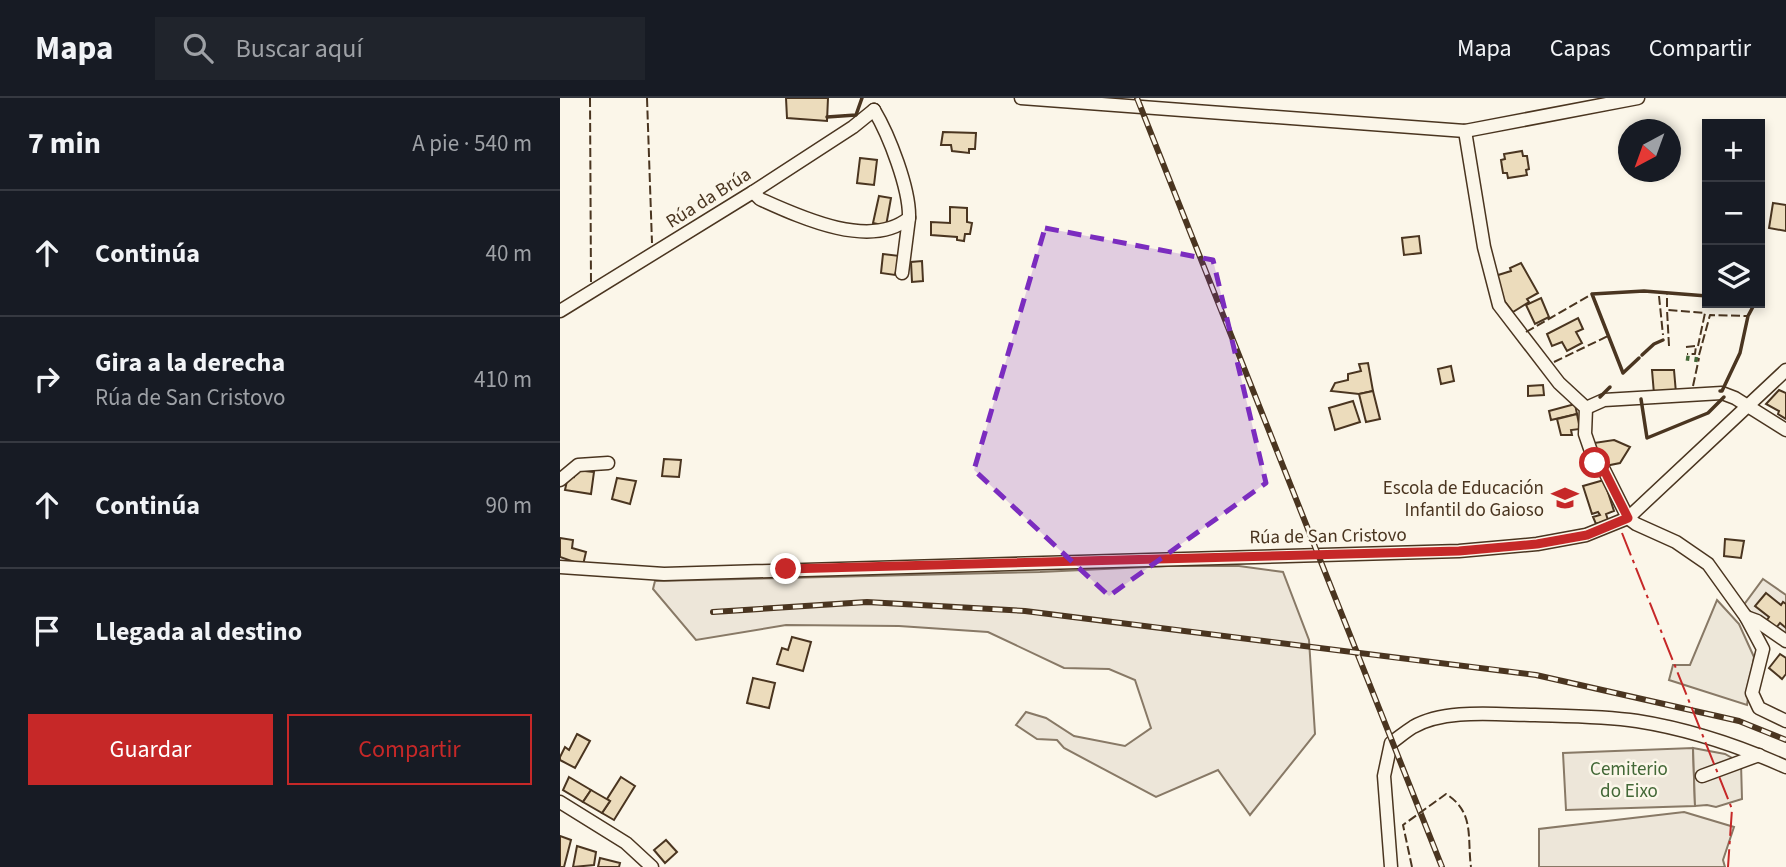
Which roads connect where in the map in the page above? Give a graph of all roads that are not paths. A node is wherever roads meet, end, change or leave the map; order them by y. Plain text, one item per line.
1 (1021, 98) edge
2 (1028, 98) edge
3 (1638, 98) edge
4 (876, 104) edge
5 (1465, 131) junction
6 (753, 192) junction
7 (909, 218) junction
8 (902, 273) dead end
9 (560, 312) edge
10 (1786, 370) edge
11 (1746, 406) junction
12 (1586, 408) junction
13 (1786, 430) edge
14 (608, 463) dead end
15 (560, 480) edge
16 (1628, 518) junction
17 (560, 567) edge
18 (1746, 617) junction
19 (1786, 641) edge
20 (1786, 721) edge
21 (1759, 755) junction
22 (1786, 767) edge
23 (1702, 776) dead end
24 (560, 802) edge
25 (652, 867) edge
26 (1391, 867) edge

1 - 2 street
2 - 5 street
3 - 5 street
4 - 6 street, Rúa da Brúa
4 - 7 street
5 - 12 street
6 - 7 street
6 - 9 street, Rúa da Brúa
7 - 8 street
10 - 11 street, Rúa de San Cristovo
11 - 12 street
11 - 13 street
11 - 16 street, Rúa de San Cristovo
12 - 16 street
14 - 15 street
16 - 17 street, Rúa de San Cristovo
16 - 18 street
18 - 19 street
18 - 20 street
21 - 22 street
21 - 23 street
21 - 26 street
24 - 25 street

